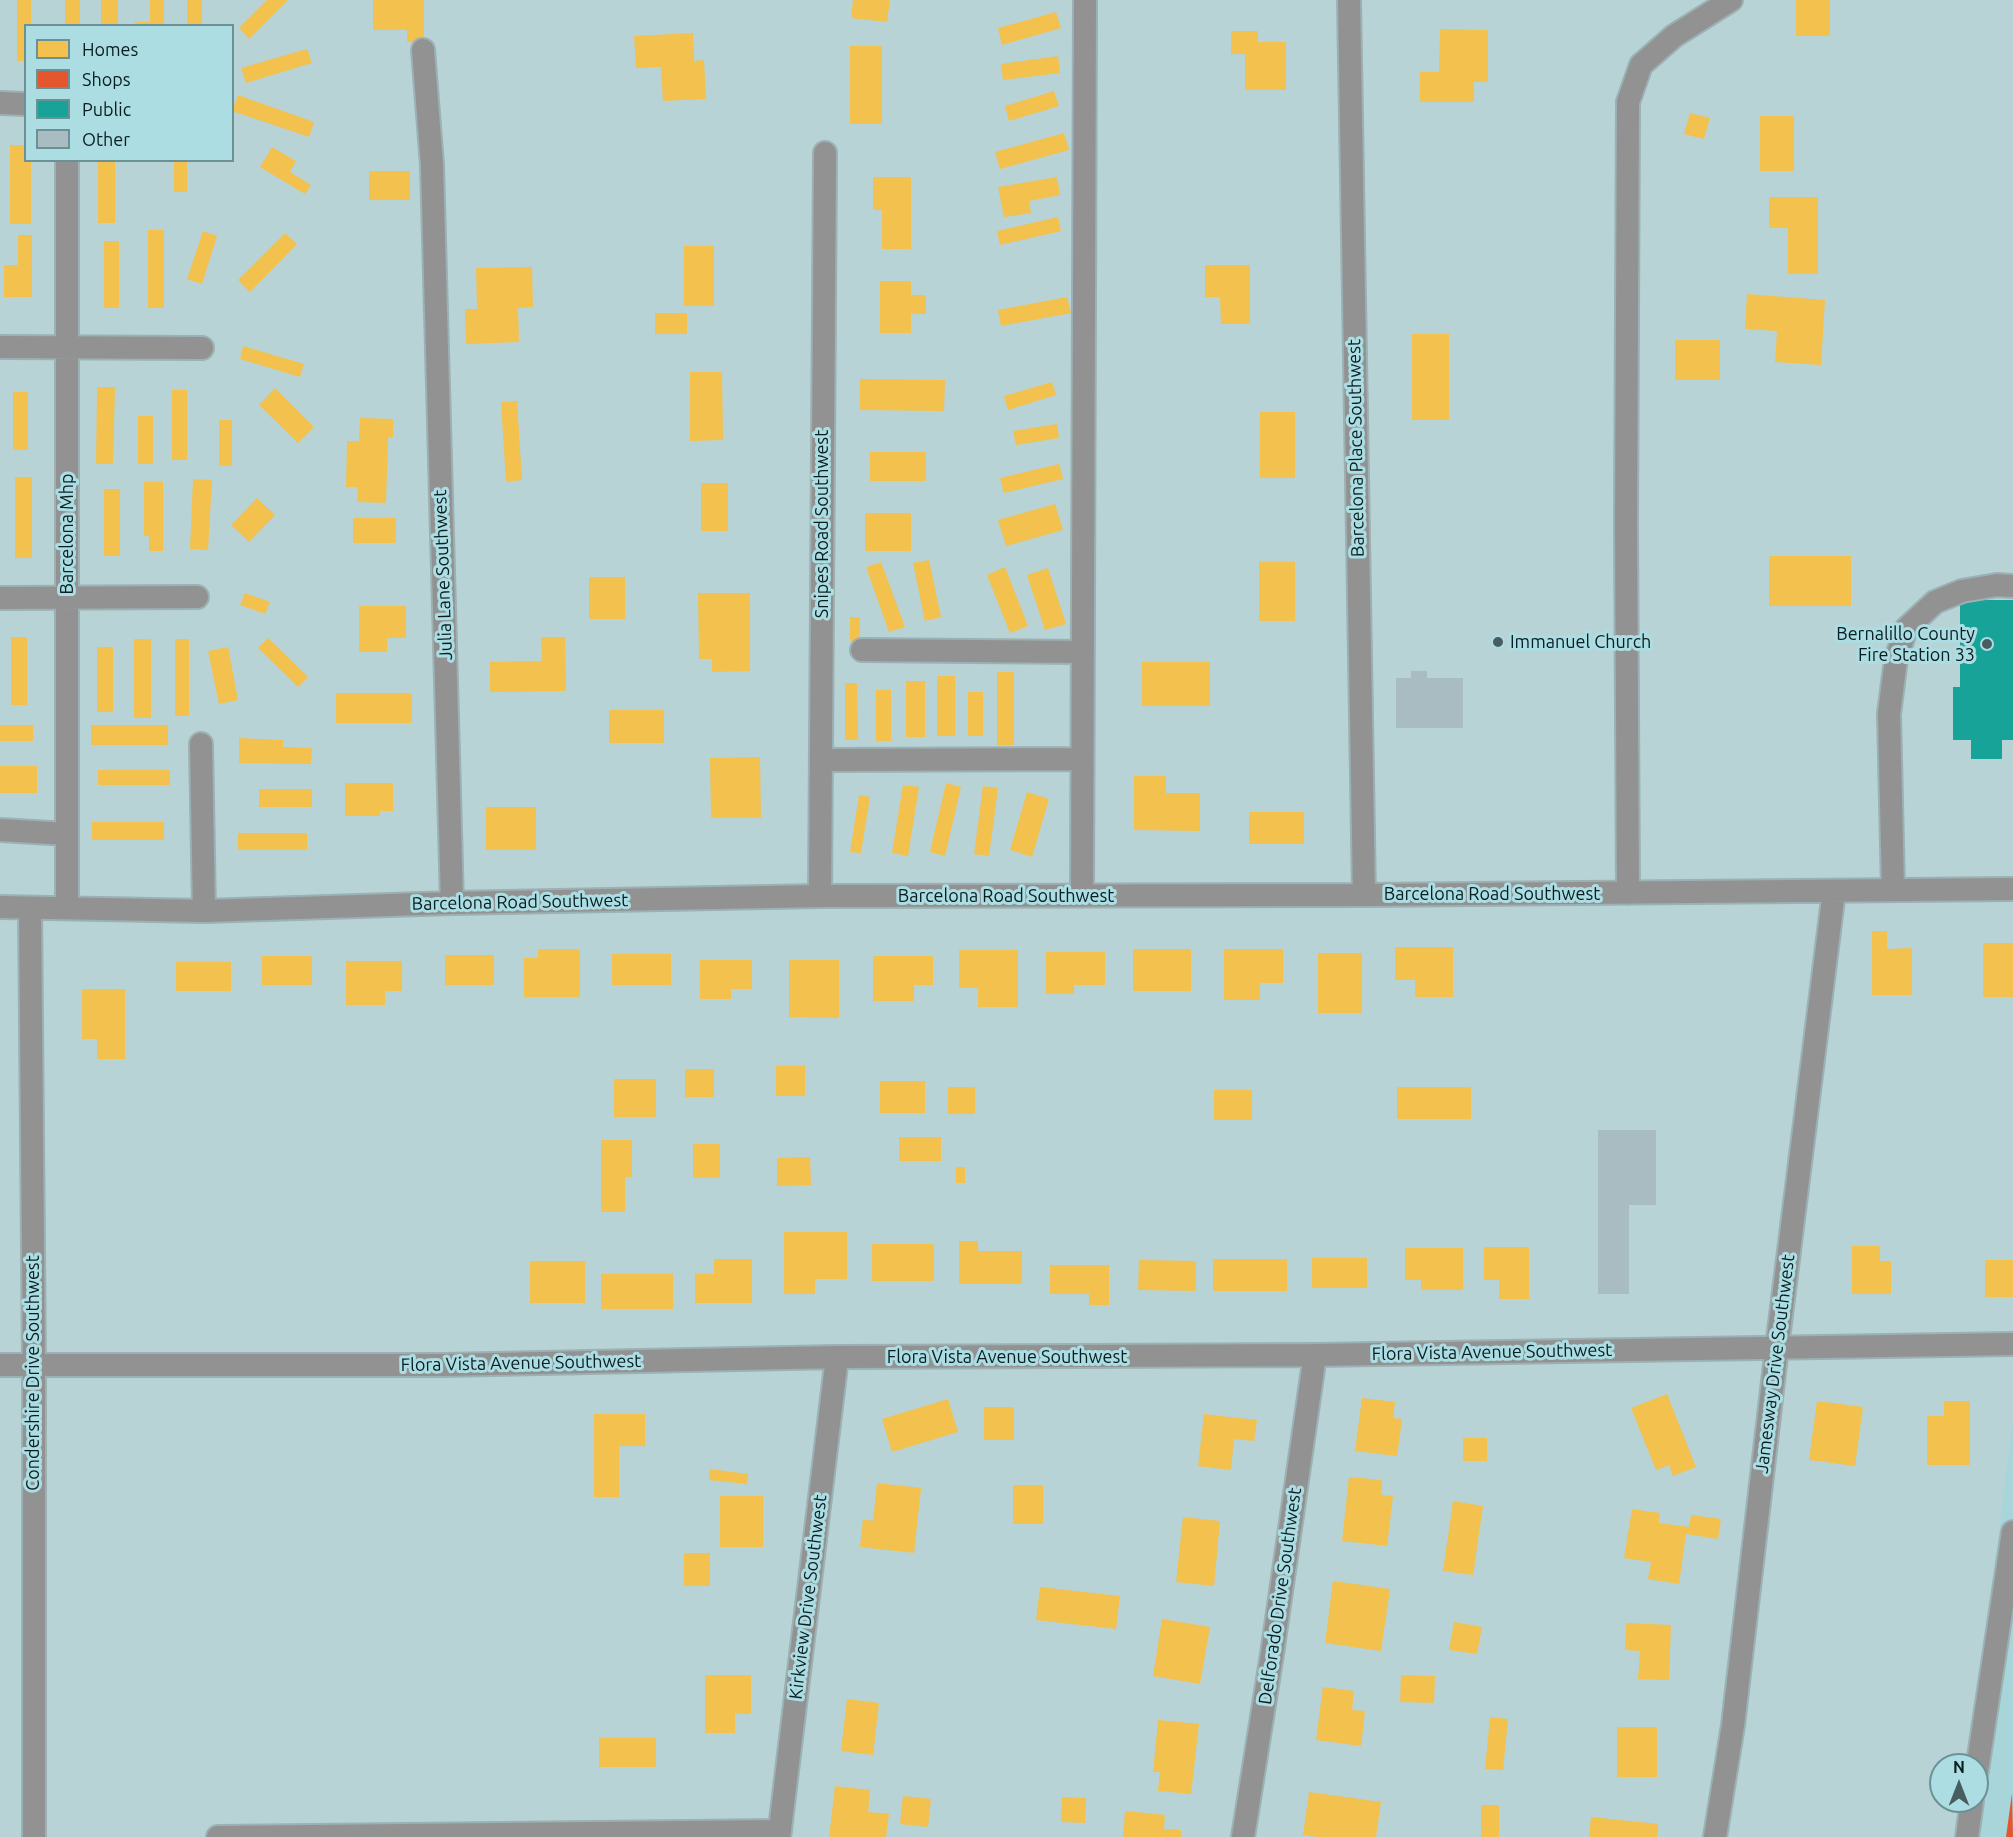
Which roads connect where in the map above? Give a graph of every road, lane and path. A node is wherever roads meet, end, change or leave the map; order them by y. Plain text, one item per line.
1 (1085, 0) edge
2 (1349, 0) edge
3 (1731, 0) edge
4 (423, 50) dead end
5 (0, 104) edge
6 (24, 104) edge
7 (825, 153) dead end
8 (67, 162) edge
9 (67, 346) junction
10 (0, 347) edge
11 (202, 348) dead end
12 (2013, 586) edge
13 (67, 597) junction
14 (197, 597) dead end
15 (0, 598) edge
16 (862, 650) dead end
17 (1081, 652) junction
18 (201, 744) dead end
19 (1082, 759) junction
20 (821, 760) junction
21 (0, 830) edge
22 (67, 834) junction
23 (2013, 889) edge
24 (1893, 890) junction
25 (1834, 891) junction
26 (1628, 893) junction
27 (1364, 895) junction
28 (820, 896) junction
29 (1082, 896) junction
30 (452, 903) junction
31 (0, 907) edge
32 (30, 908) junction
33 (67, 908) junction
34 (204, 911) junction
35 (2013, 1344) edge
36 (1777, 1347) junction
37 (1315, 1355) junction
38 (837, 1357) junction
39 (0, 1365) edge
40 (34, 1366) junction
41 (2013, 1532) edge
42 (1980, 1753) edge
43 (1970, 1813) edge
44 (779, 1834) edge
45 (34, 1837) edge
46 (218, 1837) edge
47 (1243, 1837) edge
48 (1715, 1837) edge
49 (1967, 1837) edge

1 - 17 street
2 - 27 street, Barcelona Place Southwest
3 - 26 street
4 - 30 street, Julia Lane Southwest
5 - 6 street
7 - 20 street, Snipes Road Southwest
8 - 9 street, Barcelona Mhp
9 - 10 street
9 - 11 street
9 - 13 street, Barcelona Mhp
12 - 24 street
13 - 14 street
13 - 15 street
13 - 22 street, Barcelona Mhp
16 - 17 street
17 - 19 street
18 - 34 street
19 - 20 street
19 - 29 street
20 - 28 street, Snipes Road Southwest
21 - 22 street
22 - 33 street, Barcelona Mhp
23 - 24 street, Barcelona Road Southwest
24 - 25 street, Barcelona Road Southwest
25 - 26 street, Barcelona Road Southwest
25 - 36 street, Jamesway Drive Southwest
26 - 27 street, Barcelona Road Southwest
27 - 29 street, Barcelona Road Southwest
28 - 29 street, Barcelona Road Southwest
28 - 30 street, Barcelona Road Southwest
30 - 34 street, Barcelona Road Southwest
31 - 32 street, Barcelona Road Southwest
32 - 33 street, Barcelona Road Southwest
32 - 40 street, Condershire Drive Southwest
33 - 34 street, Barcelona Road Southwest
35 - 36 street, Flora Vista Avenue Southwest
36 - 37 street, Flora Vista Avenue Southwest
36 - 48 street, Jamesway Drive Southwest
37 - 38 street, Flora Vista Avenue Southwest
37 - 47 street, Delforado Drive Southwest
38 - 40 street, Flora Vista Avenue Southwest
38 - 44 street, Kirkview Drive Southwest
39 - 40 street, Flora Vista Avenue Southwest
40 - 45 street, Condershire Drive Southwest
41 - 42 street
43 - 49 street
44 - 46 street

